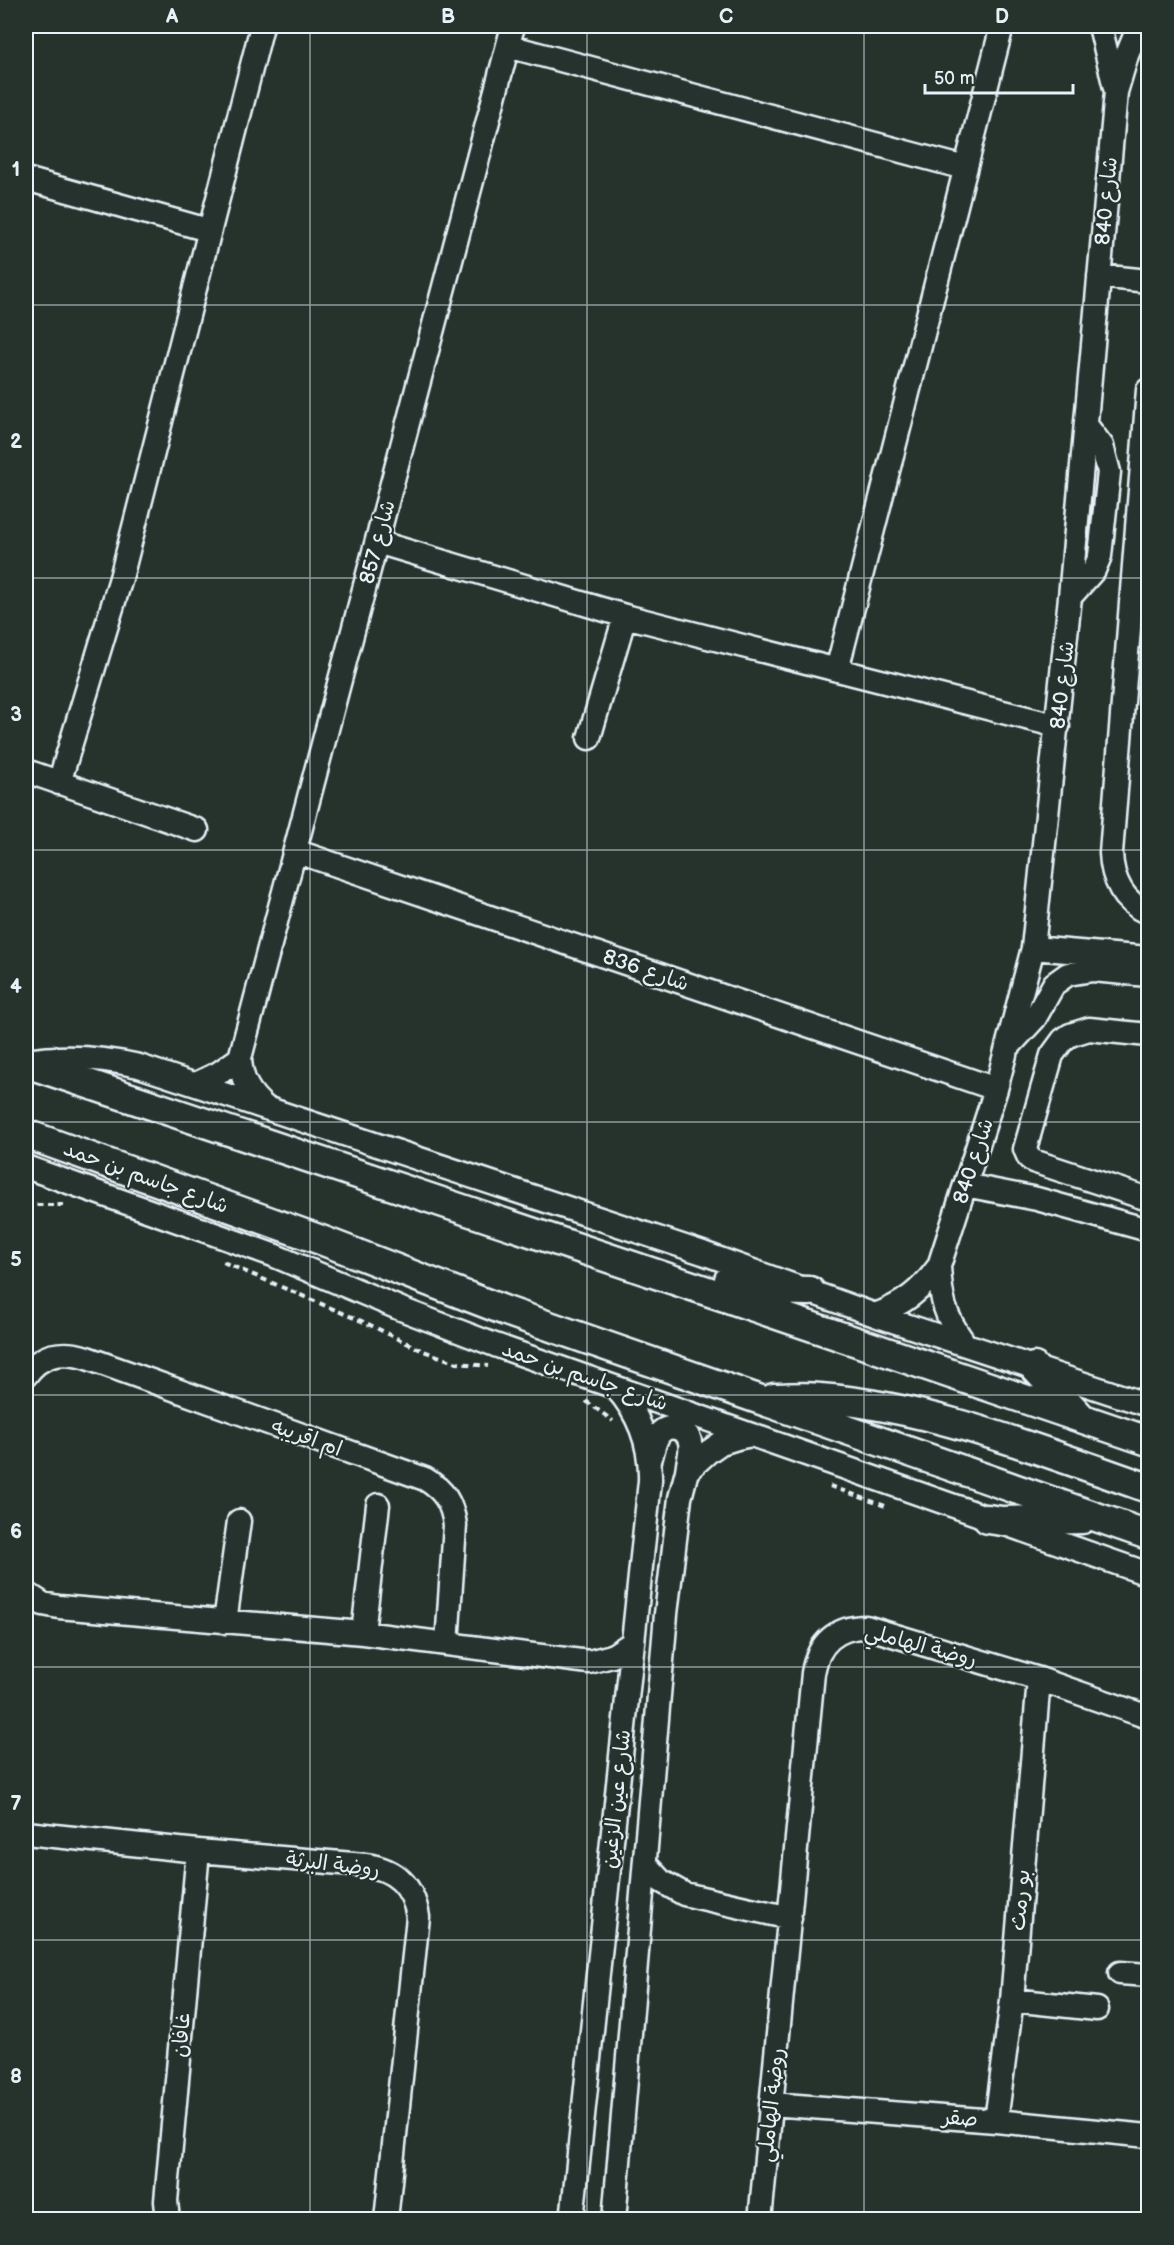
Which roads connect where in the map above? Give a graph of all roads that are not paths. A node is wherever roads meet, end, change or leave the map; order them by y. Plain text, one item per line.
1 (262, 26) edge
2 (1002, 26) edge
3 (1100, 26) edge
4 (1117, 26) edge
5 (1132, 26) edge
6 (1139, 26) edge
7 (511, 36) edge
8 (1116, 92) junction
9 (965, 168) junction
10 (26, 179) edge
11 (208, 230) junction
12 (1100, 276) junction
13 (1149, 281) edge
14 (1149, 390) edge
15 (1086, 425) junction
16 (1109, 472) junction
17 (1142, 474) junction
18 (377, 542) junction
19 (1070, 597) junction
20 (625, 616) junction
21 (837, 670) junction
22 (1058, 726) junction
23 (589, 738) dead end
24 (26, 771) edge
25 (59, 783) junction
26 (197, 830) dead end
27 (295, 851) junction
28 (1149, 913) edge
29 (1033, 948) junction
30 (1149, 958) edge
31 (1149, 975) edge
32 (1149, 1035) edge
33 (1009, 1046) junction
34 (240, 1058) junction
35 (26, 1062) edge
36 (196, 1084) junction
37 (996, 1089) junction
38 (266, 1108) junction
39 (26, 1134) edge
40 (26, 1167) edge
41 (965, 1185) junction
42 (1149, 1199) edge
43 (1149, 1230) edge
44 (939, 1266) junction
45 (652, 1273) junction
46 (810, 1292) junction
47 (875, 1315) junction
48 (964, 1343) junction
49 (1034, 1367) junction
50 (26, 1375) edge
51 (616, 1388) junction
52 (754, 1398) junction
53 (1149, 1405) edge
54 (1084, 1419) junction
55 (752, 1435) junction
56 (1149, 1442) edge
57 (650, 1462) junction
58 (687, 1471) junction
59 (1149, 1488) edge
60 (378, 1505) dead end
61 (988, 1519) junction
62 (1099, 1519) junction
63 (239, 1521) dead end
64 (1149, 1535) edge
65 (1149, 1574) edge
66 (26, 1593) edge
67 (225, 1622) junction
68 (363, 1633) junction
69 (632, 1643) junction
70 (447, 1644) junction
71 (589, 1662) junction
72 (1039, 1679) junction
73 (627, 1689) junction
74 (1149, 1717) edge
75 (26, 1833) edge
76 (198, 1851) junction
77 (645, 1864) junction
78 (684, 1894) junction
79 (790, 1918) junction
80 (640, 1921) junction
81 (1120, 1973) dead end
82 (1149, 1975) edge
83 (1012, 2000) junction
84 (1096, 2009) dead end
85 (771, 2104) junction
86 (996, 2121) junction
87 (1149, 2136) edge
88 (168, 2220) edge
89 (386, 2220) edge
90 (572, 2220) edge
91 (614, 2220) edge
92 (760, 2220) edge

1 - 11 street
2 - 9 street
3 - 8 street, شارع 840
4 - 5 street
6 - 8 street, شارع 840
7 - 9 street
7 - 18 street, شارع 857
8 - 12 street, شارع 840
9 - 21 street
10 - 11 street
11 - 25 street
12 - 13 street
12 - 15 street, شارع 840
14 - 17 street
15 - 16 street
15 - 19 street, شارع 840
16 - 17 street
16 - 19 street
17 - 28 street
18 - 20 street
18 - 27 street, شارع 857
19 - 22 street, شارع 840
20 - 21 street
20 - 23 street
21 - 22 street
22 - 29 street, شارع 840
24 - 25 street
25 - 26 street
27 - 34 street, شارع 857
27 - 37 street, شارع 836
29 - 30 street
29 - 33 street, شارع 840
31 - 33 street
32 - 42 street
33 - 37 street, شارع 840
34 - 36 street
34 - 38 street, شارع 857
35 - 36 street
35 - 45 main road
36 - 38 street
37 - 41 street, شارع 840
38 - 46 street
39 - 52 main road, شارع جاسم بن حمد
40 - 51 street, شارع جاسم بن حمد
41 - 43 street
41 - 44 street, شارع 840
44 - 47 street, شارع 840
44 - 48 street, شارع 840
45 - 46 main road
45 - 54 main road
46 - 47 street
47 - 48 street
48 - 49 street
49 - 53 street
49 - 54 main road
50 - 70 street, ام اقريبه
51 - 55 street, شارع جاسم بن حمد
51 - 57 street, شارع عين الزغين
52 - 59 main road
52 - 62 main road, شارع جاسم بن حمد
54 - 56 main road
55 - 58 street
55 - 61 street, شارع جاسم بن حمد
57 - 58 street, شارع عين الزغين
57 - 69 street, شارع عين الزغين
58 - 77 street, شارع عين الزغين
60 - 68 street
61 - 62 main road
61 - 65 street, شارع جاسم بن حمد
62 - 64 main road, شارع جاسم بن حمد
63 - 67 street
66 - 67 street
67 - 68 street
68 - 70 street
69 - 71 street
69 - 73 street, شارع عين الزغين
70 - 71 street
71 - 73 street
72 - 74 street, روضة الهاملي
72 - 79 street, روضة الهاملي
72 - 83 street, بو رمث
73 - 90 street, شارع عين الزغين
75 - 76 street, روضة البرثة
76 - 88 street, غافان
76 - 89 street, روضة البرثة
77 - 78 street
77 - 80 street, شارع عين الزغين
78 - 79 street
78 - 80 street
79 - 85 street, روضة الهاملي
80 - 91 street, شارع عين الزغين
81 - 82 street
83 - 84 street
83 - 86 street, بو رمث
85 - 86 street, صقر
85 - 92 street, روضة الهاملي
86 - 87 street, صقر

